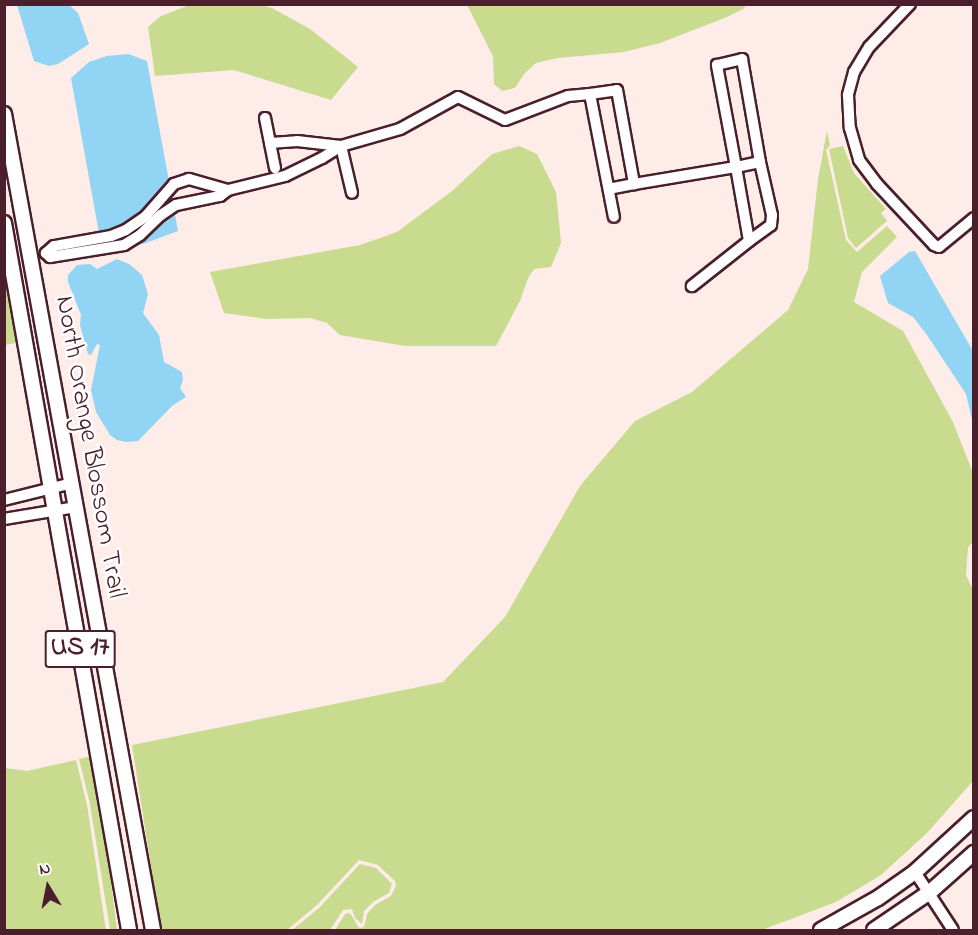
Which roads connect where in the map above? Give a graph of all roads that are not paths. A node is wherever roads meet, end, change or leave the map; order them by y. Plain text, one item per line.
1 (910, 4) edge
2 (590, 94) junction
3 (4, 114) edge
4 (265, 118) dead end
5 (270, 143) junction
6 (340, 146) junction
7 (760, 162) junction
8 (736, 167) junction
9 (275, 168) dead end
10 (197, 183) junction
11 (634, 184) junction
12 (609, 189) junction
13 (228, 190) junction
14 (352, 193) dead end
15 (164, 198) junction
16 (197, 201) junction
17 (173, 208) junction
18 (614, 217) dead end
19 (974, 218) edge
20 (4, 223) edge
21 (749, 241) junction
22 (31, 249) junction
23 (692, 286) dead end
24 (72, 483) junction
25 (52, 489) junction
26 (4, 500) edge
27 (76, 507) junction
28 (56, 510) junction
29 (4, 519) edge
30 (974, 818) edge
31 (974, 853) edge
32 (915, 872) junction
33 (930, 892) junction
34 (129, 930) edge
35 (153, 930) edge
36 (820, 930) edge
37 (874, 930) edge
38 (952, 930) edge

1 - 19 street
2 - 6 street
2 - 11 street
2 - 12 street
3 - 22 main road, North Orange Blossom Trail / US 17
4 - 5 street
5 - 6 street
5 - 9 street
6 - 13 street
6 - 14 street
7 - 8 street
7 - 8 street
7 - 21 street
8 - 11 street
8 - 21 street
10 - 13 street
10 - 15 street
10 - 16 street
11 - 12 street
12 - 18 street
13 - 16 street
15 - 17 street
15 - 17 street
16 - 17 street
20 - 22 main road
20 - 25 main road, North Orange Blossom Trail / US 17
21 - 23 street
22 - 24 main road, North Orange Blossom Trail / US 17
24 - 25 street
24 - 27 main road, North Orange Blossom Trail / US 17
25 - 26 street
25 - 28 main road, North Orange Blossom Trail / US 17
27 - 28 street
27 - 35 main road, North Orange Blossom Trail / US 17
28 - 29 street
28 - 34 main road, North Orange Blossom Trail / US 17
30 - 32 main road
31 - 33 main road
32 - 33 street
32 - 36 main road
33 - 37 main road
33 - 38 street

